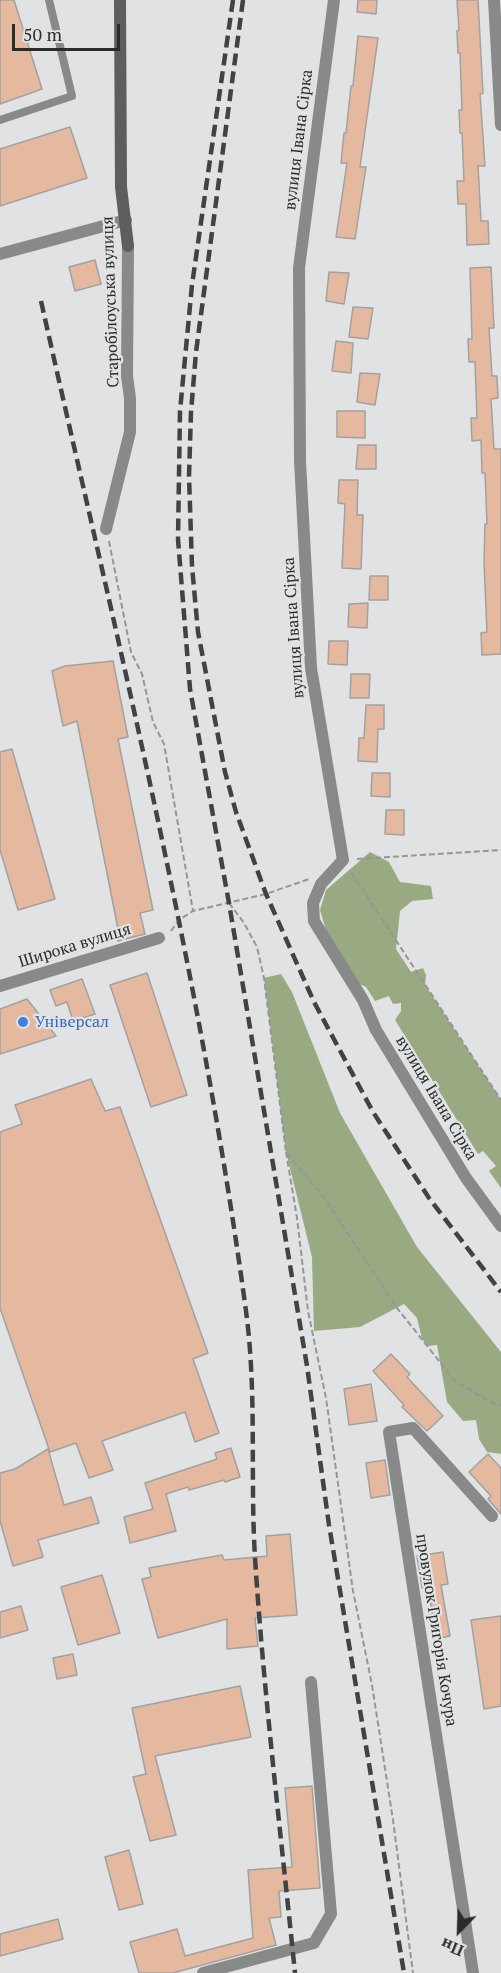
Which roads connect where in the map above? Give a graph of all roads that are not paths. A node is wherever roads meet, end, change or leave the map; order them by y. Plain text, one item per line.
1 (49, 0) edge
2 (120, 0) edge
3 (334, 0) edge
4 (494, 0) edge
5 (0, 120) edge
6 (501, 125) edge
7 (126, 220) junction
8 (0, 254) edge
9 (106, 529) road end
10 (159, 938) dead end
11 (0, 986) edge
12 (501, 1226) edge
13 (492, 1516) dead end
14 (311, 1682) dead end
15 (203, 1973) edge
16 (473, 1973) edge

1 - 5 lane
2 - 7 street, Старобілоуська вулиця
3 - 12 street, вулиця Івана Сірка
4 - 6 street
7 - 8 street
7 - 9 street, Старобілоуська вулиця
10 - 11 street, Широка вулиця
13 - 16 street, провулок Григорія Кочура
14 - 15 street

